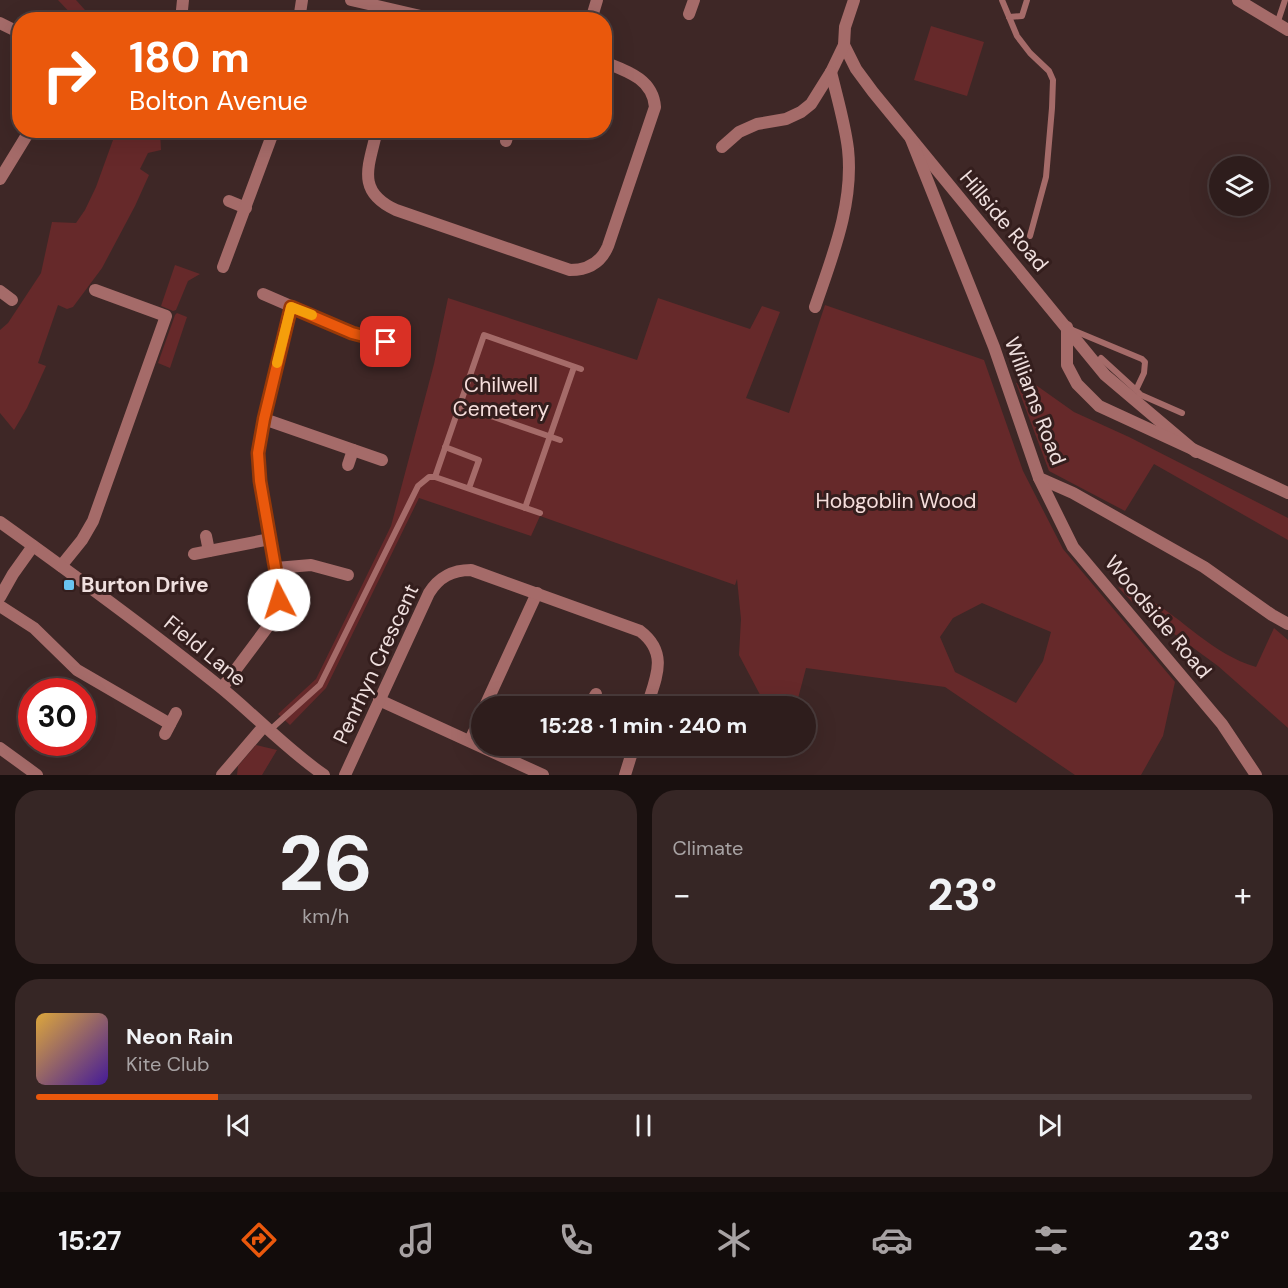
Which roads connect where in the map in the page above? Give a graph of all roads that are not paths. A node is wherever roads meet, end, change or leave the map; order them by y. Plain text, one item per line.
1 (351, 0) edge
2 (694, 0) edge
3 (854, 0) edge
4 (1002, 0) edge
5 (1027, 0) edge
6 (1238, 0) edge
7 (1285, 0) edge
8 (392, 12) edge
9 (689, 14) dead end
10 (1009, 17) junction
11 (1283, 27) edge
12 (844, 45) junction
13 (612, 66) edge
14 (831, 72) junction
15 (25, 138) edge
16 (271, 138) edge
17 (376, 138) edge
18 (911, 140) junction
19 (722, 147) dead end
20 (0, 180) edge
21 (229, 201) dead end
22 (246, 208) junction
23 (1030, 236) dead end
24 (223, 267) dead end
25 (95, 290) dead end
26 (0, 291) edge
27 (262, 294) dead end
28 (12, 300) dead end
29 (291, 307) junction
30 (815, 307) dead end
31 (1067, 327) junction
32 (401, 354) dead end
33 (1101, 358) dead end
34 (1136, 390) junction
35 (459, 405) junction
36 (1182, 413) dead end
37 (264, 419) junction
38 (550, 436) junction
39 (560, 440) dead end
40 (445, 447) junction
41 (353, 450) junction
42 (1196, 452) junction
43 (382, 460) dead end
44 (348, 465) dead end
45 (435, 477) junction
46 (1039, 478) junction
47 (469, 488) junction
48 (1288, 493) edge
49 (525, 508) junction
50 (540, 513) dead end
51 (0, 522) edge
52 (206, 536) dead end
53 (270, 539) junction
54 (33, 546) junction
55 (209, 551) junction
56 (194, 554) dead end
57 (61, 566) junction
58 (276, 568) junction
59 (334, 570) junction
60 (348, 575) dead end
61 (329, 584) dead end
62 (537, 593) junction
63 (0, 597) edge
64 (0, 606) edge
65 (1288, 624) edge
66 (222, 688) junction
67 (490, 696) edge
68 (650, 696) edge
69 (379, 700) junction
70 (176, 713) dead end
71 (267, 728) junction
72 (470, 740) joint
73 (0, 748) edge
74 (631, 756) edge
75 (225, 774) edge
76 (37, 775) edge
77 (324, 775) edge
78 (345, 775) edge
79 (543, 775) edge
80 (625, 775) edge
81 (1256, 775) edge

1 - 8 street
2 - 9 street
3 - 12 street
4 - 10 lane
5 - 10 lane
6 - 11 street
7 - 11 lane
10 - 23 lane
12 - 14 street
12 - 18 street
13 - 17 street
14 - 19 street
14 - 30 street
15 - 20 street
16 - 22 street
18 - 31 street, Hillside Road
18 - 46 street, Williams Road
21 - 22 street
22 - 24 street
25 - 57 street
26 - 28 street
27 - 29 street
29 - 32 street
29 - 37 street
31 - 34 lane
31 - 42 street, Hillside Road
31 - 42 street, Hillside Road
33 - 34 lane
34 - 36 lane
35 - 38 lane
35 - 38 lane
35 - 40 lane
37 - 41 street
37 - 53 street
38 - 39 lane
38 - 49 lane
40 - 45 lane
40 - 47 lane
41 - 43 street
41 - 44 street
42 - 48 street, Hillside Road
45 - 47 lane
45 - 71 lane
46 - 65 street, Williams Road
46 - 81 street, Woodside Road
47 - 49 lane
49 - 50 lane
51 - 54 street, Field Lane
52 - 55 street
53 - 55 street
53 - 58 street
54 - 57 street, Field Lane
54 - 63 street
55 - 56 street
57 - 66 street, Field Lane
58 - 59 street
58 - 66 street
59 - 60 street
59 - 61 street
62 - 67 street
62 - 68 street, Penrhyn Crescent
62 - 69 street, Penrhyn Crescent
64 - 70 street
66 - 71 street, Field Lane
69 - 72 street
69 - 78 street, Penrhyn Crescent
71 - 75 street
71 - 77 street, Field Lane
72 - 79 street
73 - 76 street
74 - 80 street

